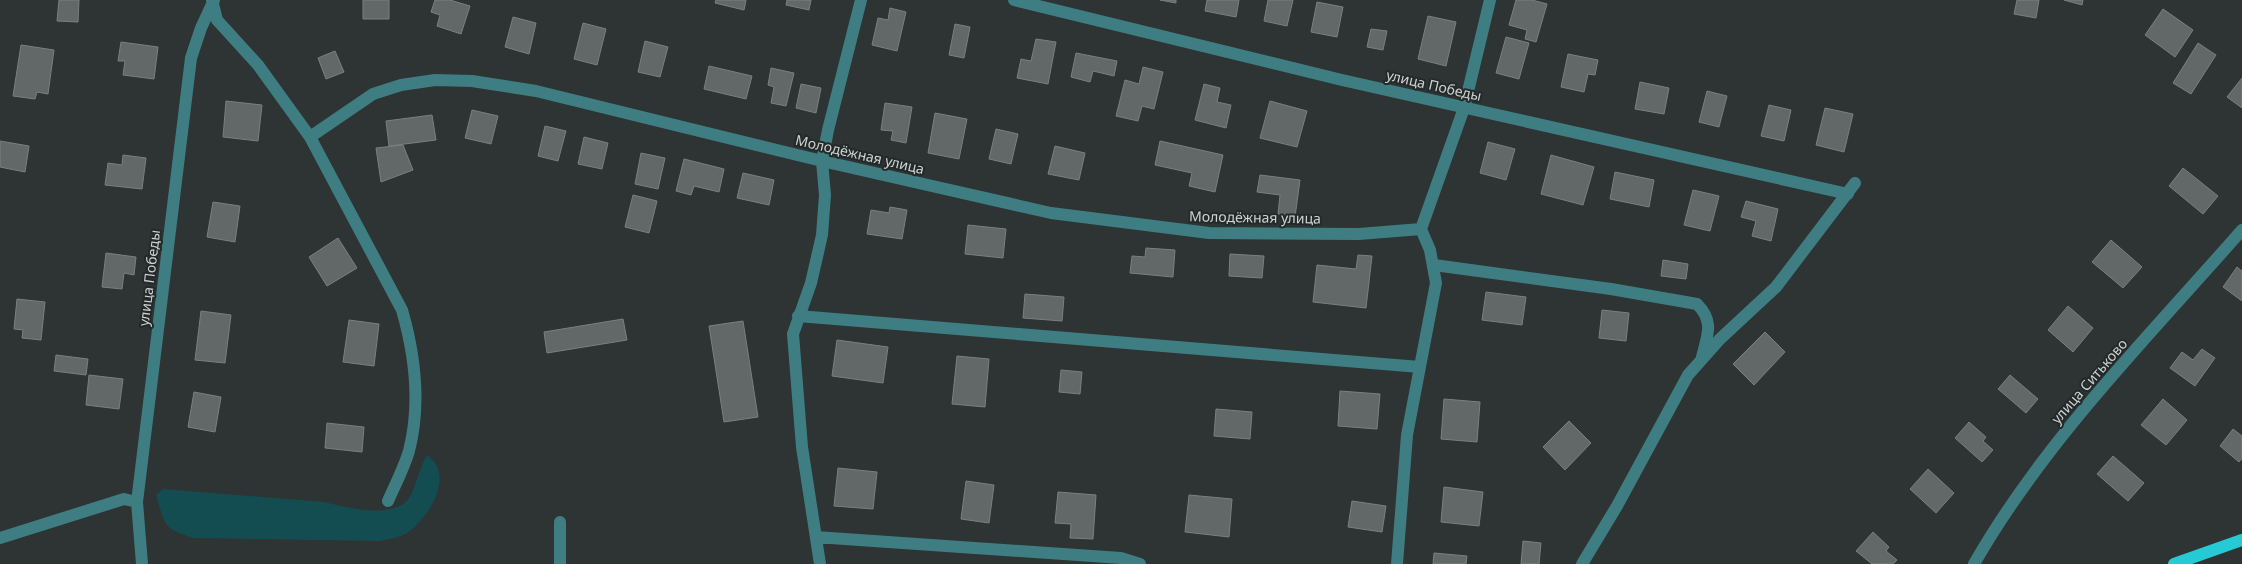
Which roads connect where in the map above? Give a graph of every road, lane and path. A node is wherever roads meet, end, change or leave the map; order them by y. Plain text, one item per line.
1 (861, 0) edge
2 (1014, 0) edge
3 (1490, 0) edge
4 (213, 1) edge
5 (1464, 108) junction
6 (310, 137) junction
7 (822, 161) junction
8 (1421, 229) junction
9 (2242, 230) edge
10 (1434, 265) junction
11 (798, 316) junction
12 (1702, 358) junction
13 (1420, 367) junction
14 (388, 501) dead end
15 (137, 502) junction
16 (560, 522) dead end
17 (816, 537) junction
18 (0, 538) edge
19 (2242, 540) edge
20 (142, 564) edge
21 (560, 564) edge
22 (820, 564) edge
23 (1140, 564) edge
24 (1397, 564) edge
25 (1582, 564) edge
26 (1974, 564) edge
27 (2174, 564) edge

1 - 7 street
2 - 5 street, улица Победы
3 - 5 street
4 - 6 street
4 - 15 street, улица Победы
5 - 8 street
5 - 12 street, улица Победы
6 - 7 street, Молодёжная улица
6 - 14 street
7 - 8 street, Молодёжная улица
7 - 11 street
8 - 10 street
9 - 26 street, улица Ситьково
10 - 12 street
10 - 13 street
11 - 13 street
11 - 17 street
12 - 25 street
13 - 24 street
15 - 18 street
15 - 20 street, улица Победы
16 - 21 street
17 - 22 street
17 - 23 street
19 - 27 main road

